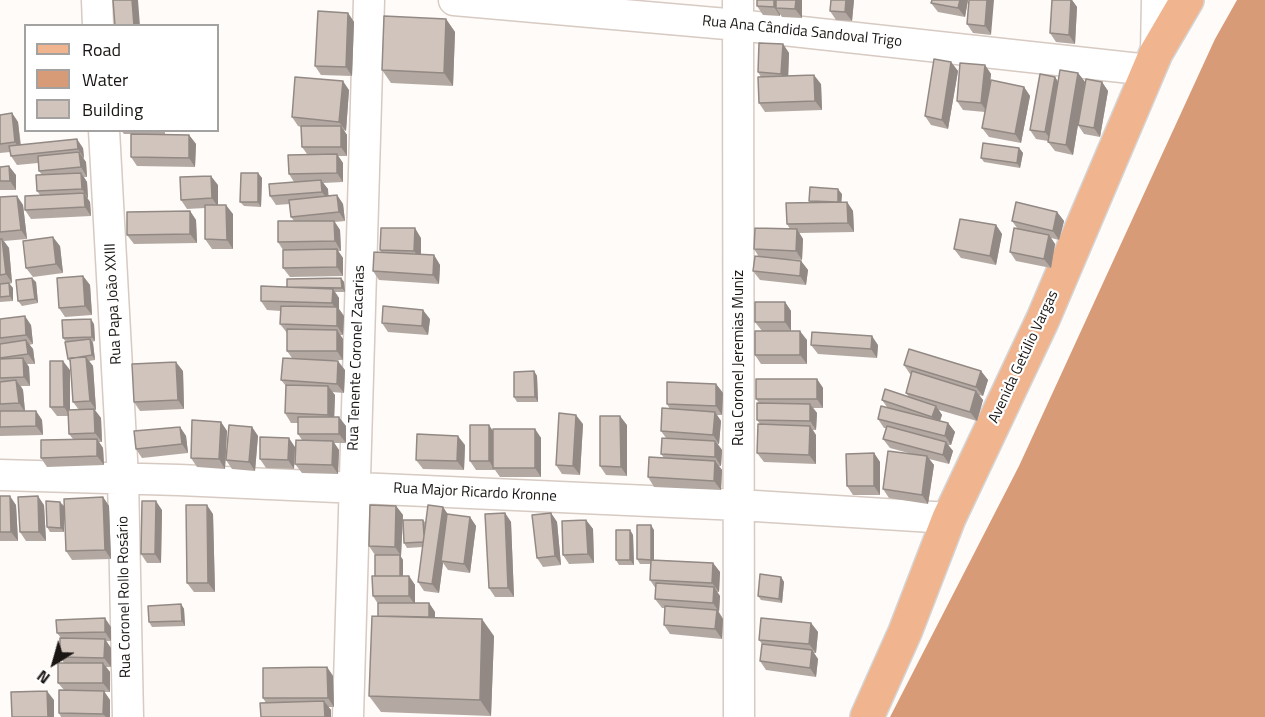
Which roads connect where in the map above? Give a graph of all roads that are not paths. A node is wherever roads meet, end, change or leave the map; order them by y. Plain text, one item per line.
1 (97, 0) edge
2 (369, 0) edge
3 (454, 0) edge
4 (1157, 0) edge
5 (1186, 0) edge
6 (738, 12) edge
7 (98, 24) edge
8 (1153, 62) junction
9 (104, 132) edge
10 (0, 475) edge
11 (123, 478) junction
12 (353, 488) junction
13 (739, 505) junction
14 (949, 518) junction
15 (128, 717) edge
16 (348, 717) edge
17 (739, 717) edge
18 (867, 717) edge

1 - 7 street
2 - 12 street, Rua Tenente Coronel Zacarias
3 - 6 street, Rua Ana Cândida Sandoval Trigo
4 - 8 street
5 - 8 main road, Avenida Getúlio Vargas
6 - 8 street, Rua Ana Cândida Sandoval Trigo
6 - 13 street, Rua Coronel Jeremias Muniz
8 - 14 main road, Avenida Getúlio Vargas
9 - 11 street, Rua Papa João XXIII
10 - 11 street, Rua Major Ricardo Kronne
11 - 12 street, Rua Major Ricardo Kronne
11 - 15 street, Rua Coronel Rollo Rosário
12 - 13 street, Rua Major Ricardo Kronne
12 - 16 street, Rua Tenente Coronel Zacarias
13 - 14 street, Rua Major Ricardo Kronne
13 - 17 street, Rua Coronel Jeremias Muniz
14 - 18 main road, Avenida Getúlio Vargas

